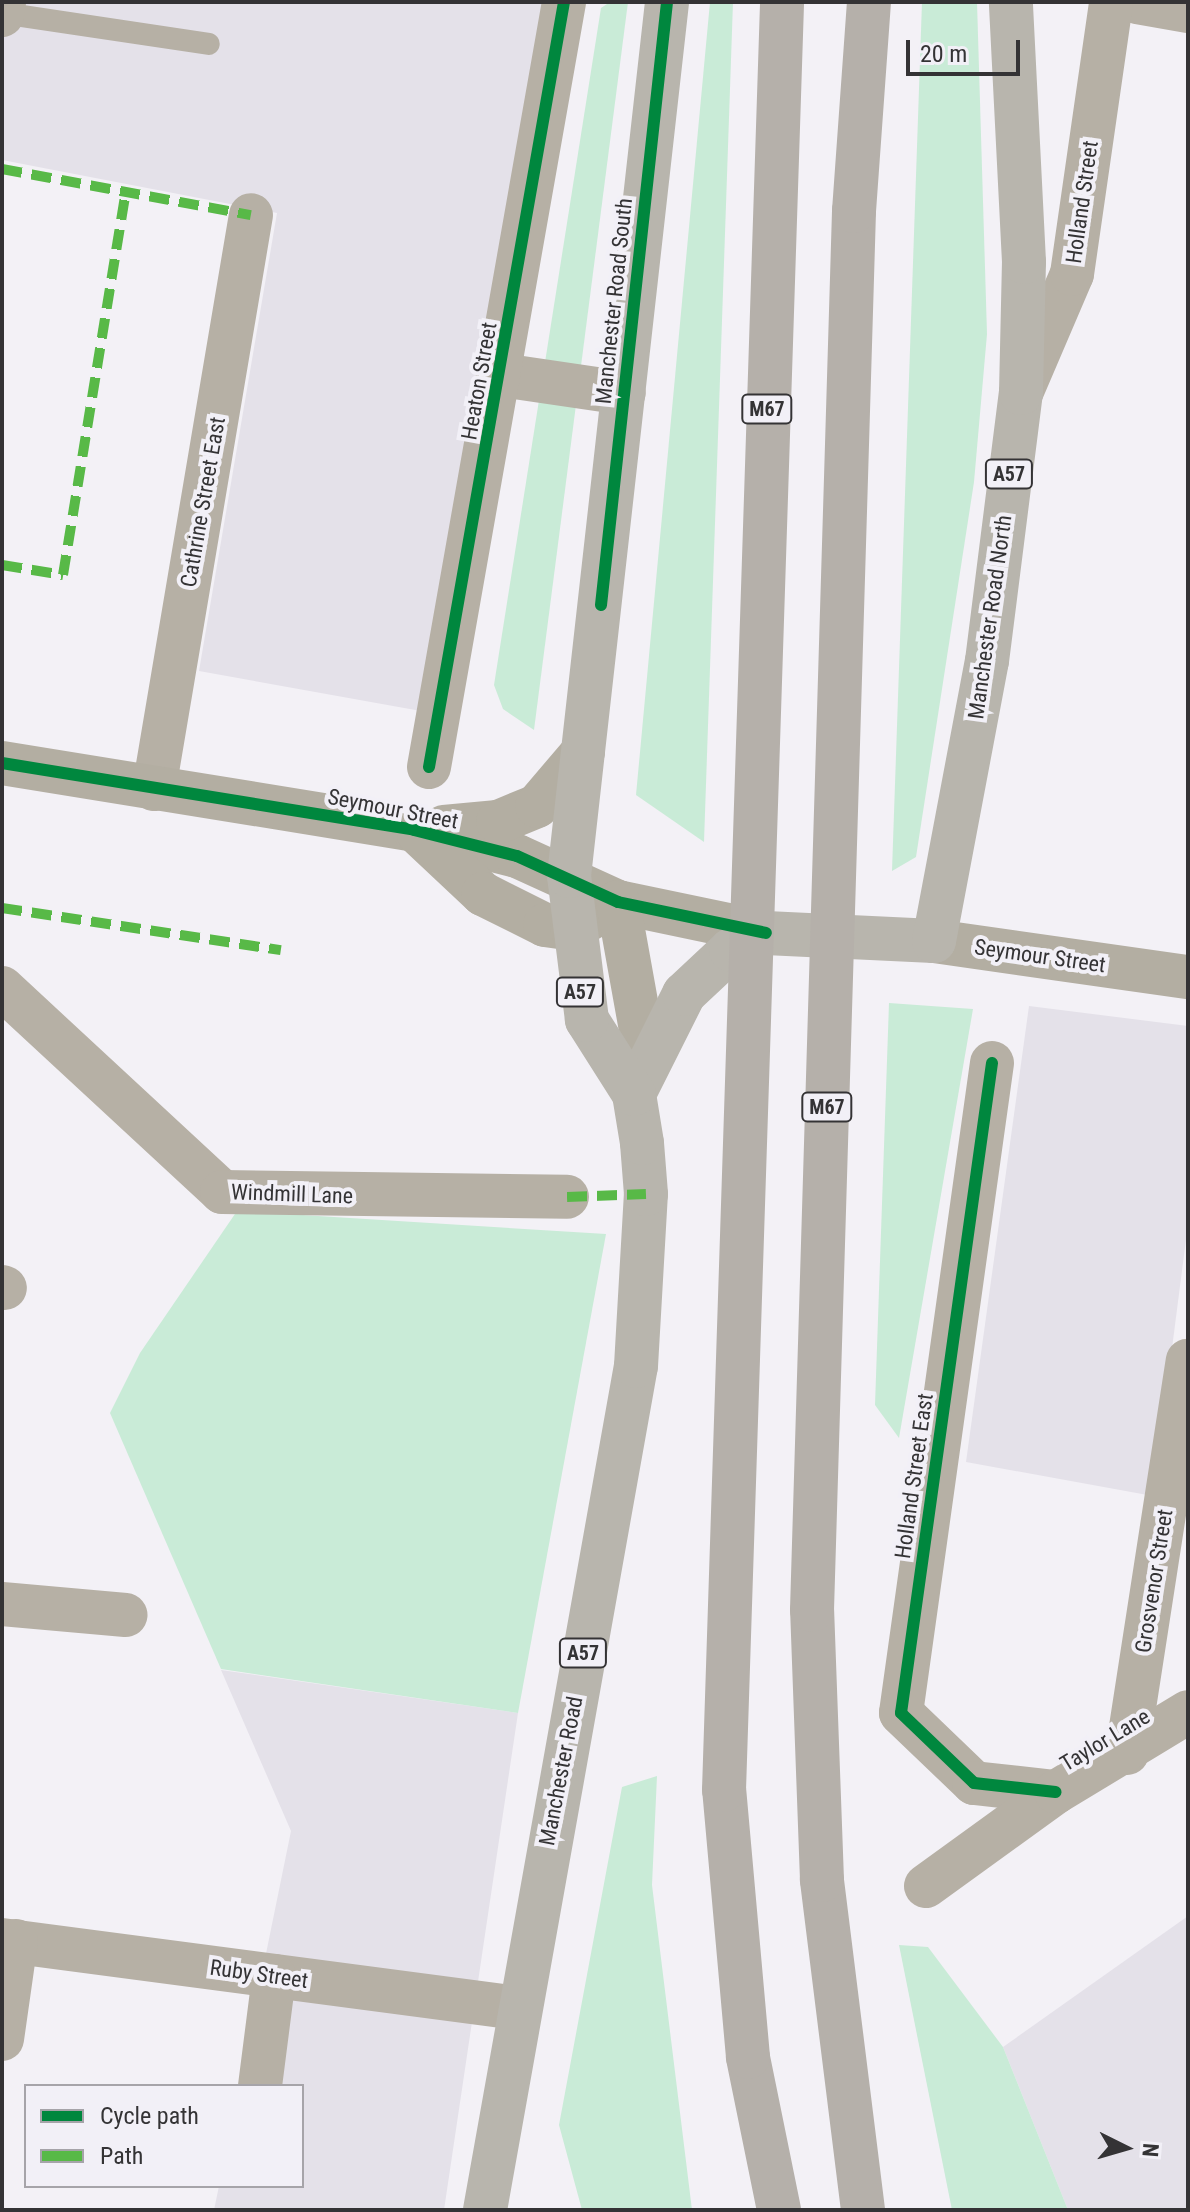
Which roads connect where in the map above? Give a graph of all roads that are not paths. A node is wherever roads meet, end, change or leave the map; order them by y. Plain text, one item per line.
1 (4, 2) edge
2 (564, 2) edge
3 (667, 2) edge
4 (782, 2) edge
5 (869, 2) edge
6 (1011, 2) edge
7 (1111, 2) edge
8 (1137, 2) edge
9 (1188, 11) edge
10 (2, 14) edge
11 (209, 44) dead end
12 (251, 215) dead end
13 (501, 375) junction
14 (624, 393) junction
15 (1021, 393) junction
16 (583, 752) junction
17 (2, 763) edge
18 (429, 767) dead end
19 (154, 789) junction
20 (414, 830) junction
21 (569, 876) junction
22 (618, 902) junction
23 (572, 929) junction
24 (766, 933) junction
25 (934, 941) junction
26 (1188, 977) edge
27 (2, 988) edge
28 (992, 1063) dead end
29 (640, 1079) junction
30 (567, 1197) dead end
31 (1188, 1361) edge
32 (2, 1604) edge
33 (126, 1615) dead end
34 (1188, 1712) edge
35 (1127, 1753) junction
36 (1056, 1792) junction
37 (926, 1886) dead end
38 (9, 1940) edge
39 (274, 1976) junction
40 (517, 2008) junction
41 (2, 2039) edge
42 (260, 2084) edge
43 (863, 2208) edge
44 (485, 2210) edge
45 (776, 2210) edge

1 - 10 street
2 - 13 street, Heaton Street
3 - 14 main road, Manchester Road South / A57
4 - 45 highway, M67
5 - 43 highway, M67
6 - 15 main road, Manchester Road North / A57
7 - 15 street, Holland Street
8 - 9 street
10 - 11 lane
12 - 19 street, Cathrine Street East
13 - 14 street
13 - 18 street, Heaton Street
14 - 16 main road, Manchester Road South / A57
15 - 25 main road, Manchester Road North / A57
16 - 20 street
16 - 21 main road, Manchester Road South / A57
17 - 19 street, Seymour Street
19 - 20 street, Seymour Street
20 - 21 street, Seymour Street
20 - 23 street
21 - 22 street, Seymour Street
21 - 23 main road, Manchester Road / A57
22 - 23 street
22 - 24 street, Seymour Street
22 - 29 street, Manchester Road
23 - 29 main road, Manchester Road / A57
24 - 25 main road, Seymour Street
24 - 29 main road
25 - 26 street, Seymour Street
27 - 30 street, Windmill Lane
28 - 36 street, Holland Street East
29 - 40 main road, Manchester Road / A57
31 - 35 street, Grosvenor Street
32 - 33 street
34 - 35 street, Taylor Lane
35 - 36 street, Taylor Lane
36 - 37 street, Taylor Lane
38 - 39 street, Ruby Street
38 - 41 street
39 - 40 street, Ruby Street
39 - 42 street
40 - 44 main road, Manchester Road / A57

